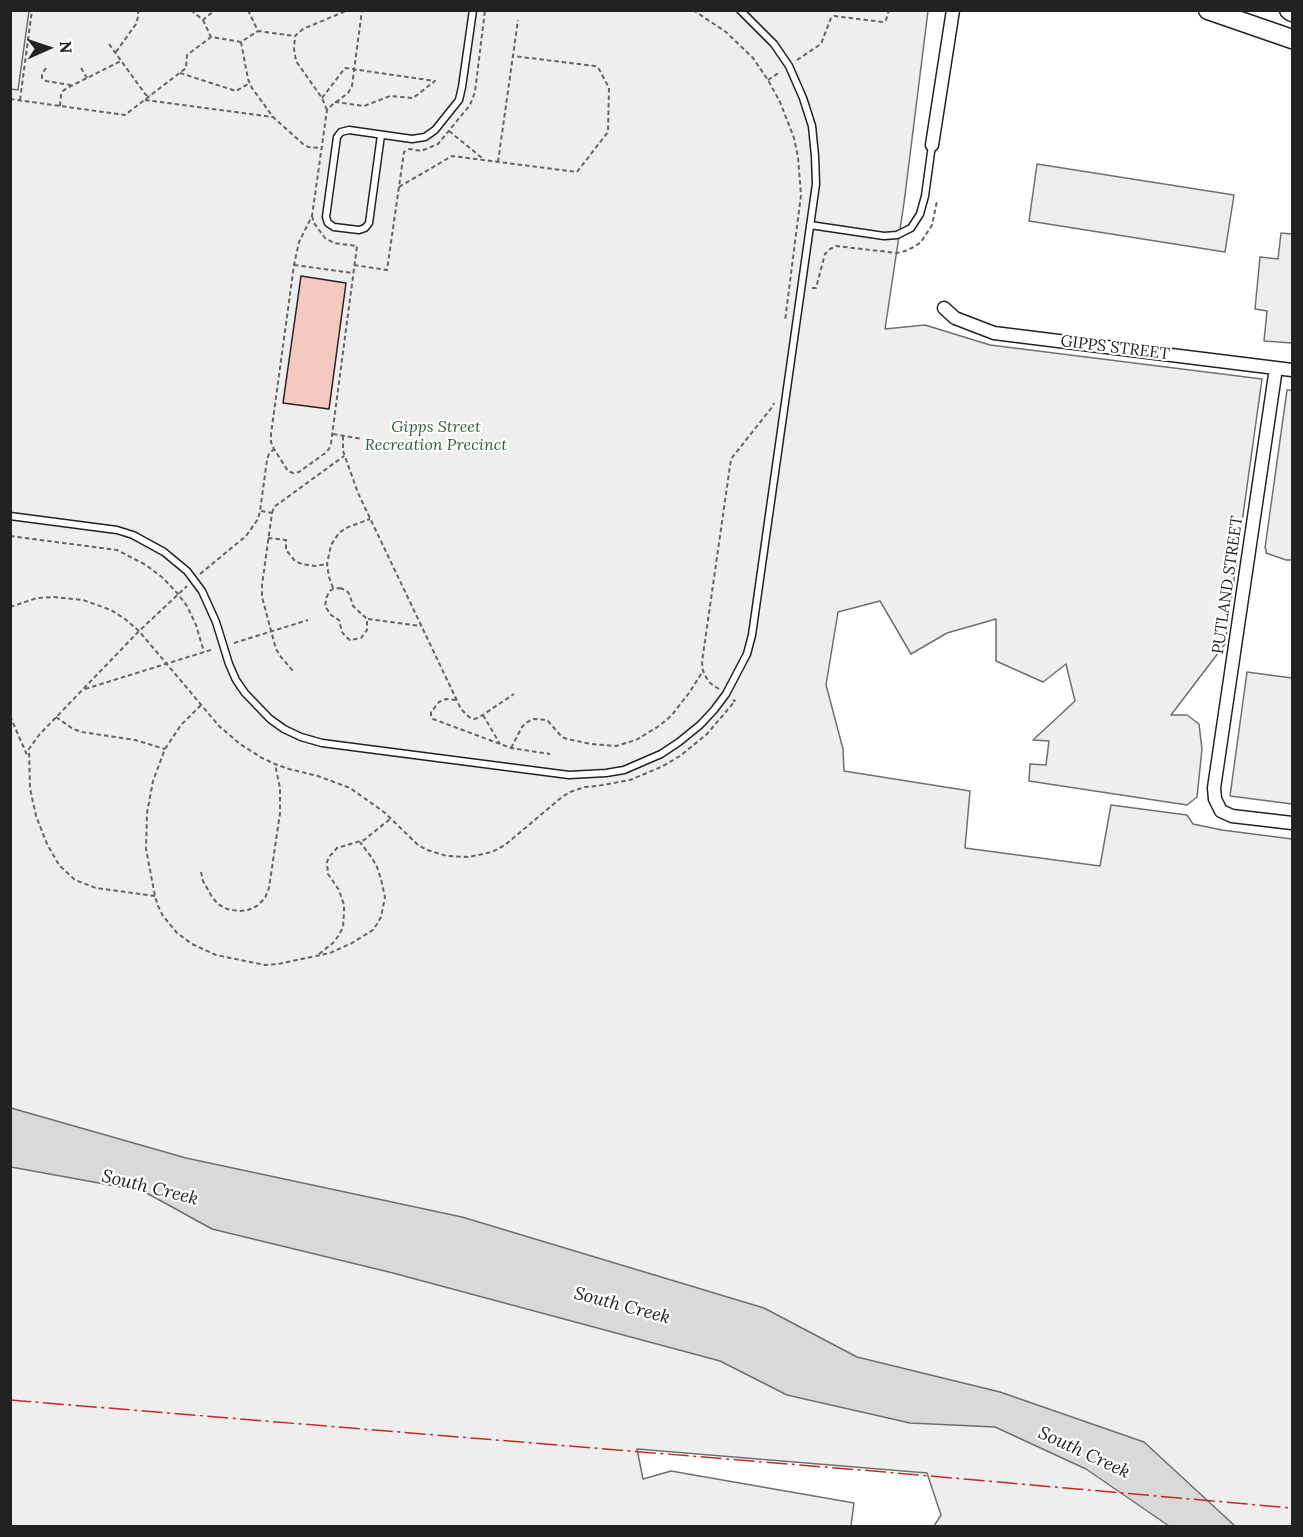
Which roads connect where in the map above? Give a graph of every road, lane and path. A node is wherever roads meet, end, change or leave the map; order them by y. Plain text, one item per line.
1 (33, 10) edge
2 (138, 10) edge
3 (190, 10) edge
4 (215, 10) edge
5 (248, 10) edge
6 (348, 10) edge
7 (362, 10) edge
8 (472, 10) edge
9 (485, 10) edge
10 (693, 10) edge
11 (740, 10) edge
12 (889, 10) edge
13 (953, 10) edge
14 (1208, 10) edge
15 (203, 20) junction
16 (518, 20) dead end
17 (258, 30) junction
18 (295, 36) junction
19 (211, 37) junction
20 (1293, 39) edge
21 (241, 42) junction
22 (109, 44) dead end
23 (115, 52) junction
24 (513, 56) junction
25 (121, 61) junction
26 (789, 66) junction
27 (46, 68) dead end
28 (81, 68) dead end
29 (354, 69) junction
30 (180, 73) junction
31 (87, 78) junction
32 (768, 80) junction
33 (250, 83) junction
34 (72, 86) junction
35 (151, 95) junction
36 (322, 98) junction
37 (10, 99) edge
38 (145, 100) junction
39 (20, 101) junction
40 (335, 102) junction
41 (60, 106) junction
42 (327, 110) junction
43 (273, 117) junction
44 (440, 123) junction
45 (450, 131) junction
46 (381, 135) junction
47 (932, 145) joint
48 (322, 148) junction
49 (484, 160) junction
50 (498, 162) junction
51 (399, 187) junction
52 (937, 201) dead end
53 (312, 216) junction
54 (810, 225) junction
55 (294, 265) junction
56 (354, 265) junction
57 (353, 273) junction
58 (801, 286) junction
59 (944, 308) dead end
60 (784, 331) dead end
61 (1276, 368) junction
62 (1293, 370) edge
63 (775, 399) dead end
64 (332, 434) junction
65 (343, 436) junction
66 (362, 439) dead end
67 (274, 449) junction
68 (344, 456) junction
69 (260, 511) junction
70 (272, 513) junction
71 (10, 516) edge
72 (370, 519) junction
73 (10, 536) edge
74 (268, 538) junction
75 (327, 564) junction
76 (195, 579) junction
77 (333, 589) junction
78 (178, 594) junction
79 (10, 607) edge
80 (367, 619) junction
81 (308, 620) dead end
82 (421, 626) junction
83 (139, 631) junction
84 (270, 632) junction
85 (224, 646) junction
86 (204, 652) junction
87 (168, 664) junction
88 (293, 671) dead end
89 (703, 671) junction
90 (82, 690) junction
91 (514, 694) dead end
92 (726, 694) junction
93 (457, 700) junction
94 (201, 705) junction
95 (483, 715) junction
96 (10, 716) edge
97 (56, 717) junction
98 (500, 744) junction
99 (511, 748) junction
100 (165, 749) junction
101 (550, 754) dead end
102 (28, 758) junction
103 (275, 764) junction
104 (390, 819) junction
105 (1293, 823) edge
106 (360, 842) junction
107 (201, 872) dead end
108 (154, 896) junction
109 (316, 956) junction

1 - 39 path
2 - 23 path
3 - 15 path
4 - 15 path
5 - 17 path
6 - 18 path
7 - 29 path
8 - 44 lane
9 - 45 path
10 - 32 path
11 - 26 lane
12 - 26 path
13 - 47 street
14 - 20 main road
15 - 19 path
16 - 24 path
17 - 18 path
17 - 21 path
18 - 36 path
19 - 21 path
19 - 30 path
21 - 33 path
22 - 23 path
23 - 25 path
24 - 50 path
24 - 50 path
25 - 31 path
25 - 35 path
26 - 32 path
26 - 54 lane
27 - 34 path
28 - 31 path
29 - 36 path
29 - 40 path
29 - 40 path
30 - 33 path
30 - 35 path
31 - 34 path
32 - 60 path
33 - 43 path
34 - 41 path
35 - 38 path
36 - 42 path
37 - 39 path
38 - 41 path
38 - 43 path
39 - 41 path
40 - 42 path
42 - 48 path
43 - 48 path
44 - 45 path
44 - 46 lane
45 - 49 path
45 - 51 path
46 - 46 lane
47 - 54 lane
48 - 53 path
49 - 50 path
49 - 51 path
51 - 56 path
52 - 58 path
53 - 55 path
53 - 56 path
54 - 58 lane
55 - 57 path
55 - 67 path
56 - 57 path
57 - 64 path
58 - 92 lane
59 - 61 street, GIPPS STREET
61 - 62 street, GIPPS STREET
61 - 105 street, PUTLAND STREET
63 - 89 path
64 - 65 path
64 - 67 path
65 - 66 path
65 - 68 path
67 - 69 path
68 - 70 path
68 - 72 path
69 - 70 path
69 - 76 path
70 - 74 path
71 - 76 lane
72 - 75 path
72 - 82 path
73 - 78 path
74 - 75 path
74 - 84 path
75 - 77 path
76 - 78 path
76 - 85 lane
77 - 80 path
77 - 80 path
78 - 83 path
78 - 86 path
79 - 83 path
80 - 82 path
81 - 84 path
82 - 93 path
83 - 87 path
83 - 90 path
84 - 85 path
84 - 88 path
85 - 86 path
85 - 92 lane
86 - 87 path
87 - 90 path
87 - 94 path
89 - 92 path
89 - 99 path
90 - 97 path
91 - 95 path
92 - 104 path
93 - 95 path
93 - 98 path
94 - 100 path
94 - 103 path
95 - 98 path
96 - 102 path
97 - 100 path
97 - 102 path
98 - 99 path
99 - 101 path
100 - 108 path
102 - 108 path
103 - 104 path
103 - 107 path
104 - 106 path
106 - 109 path
106 - 109 path
108 - 109 path

